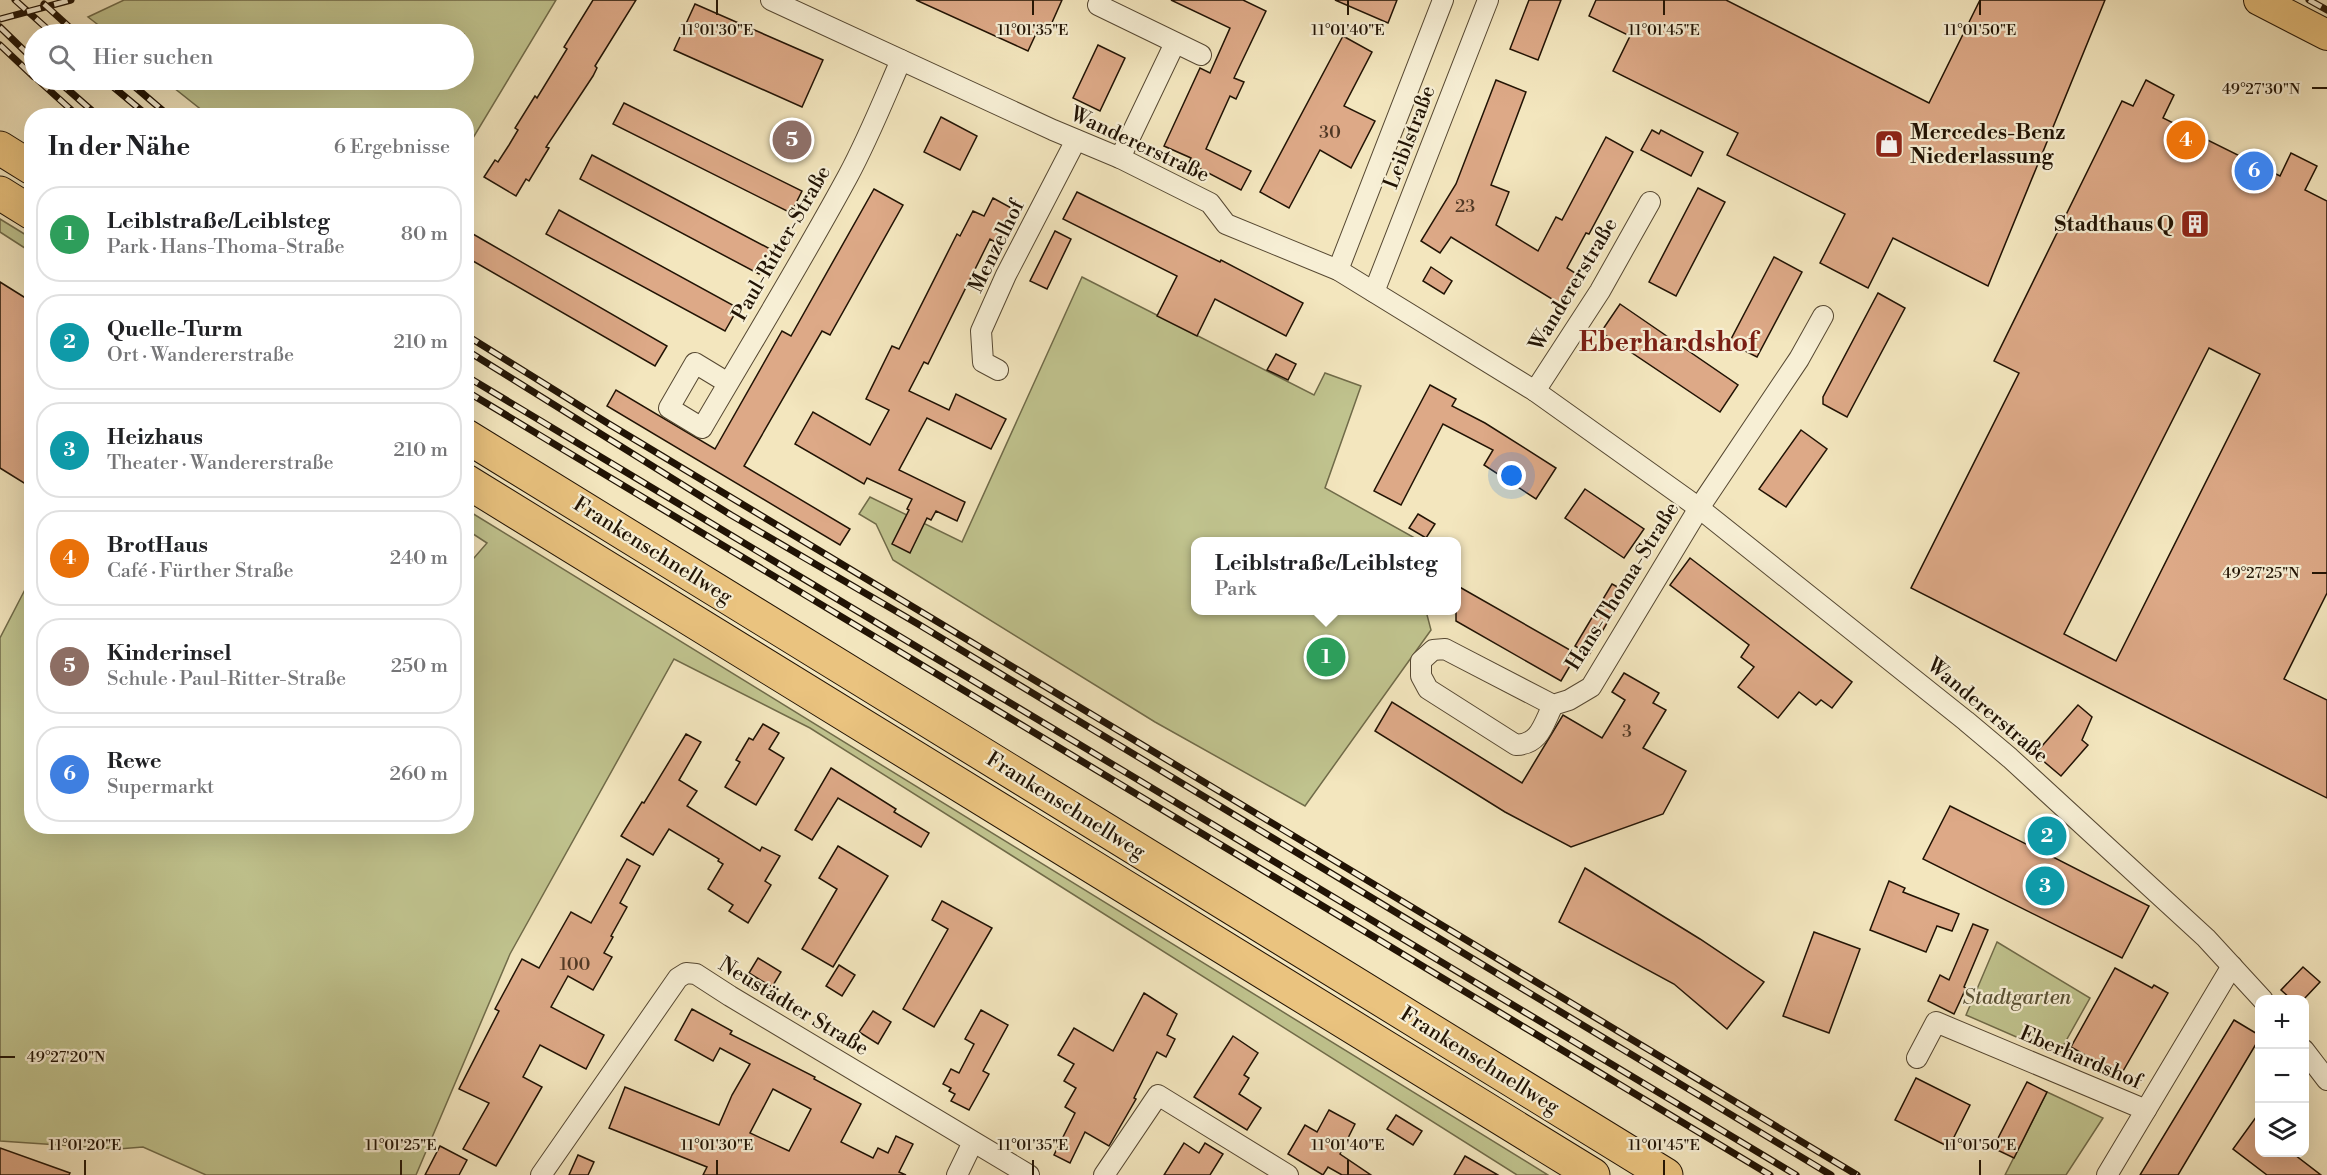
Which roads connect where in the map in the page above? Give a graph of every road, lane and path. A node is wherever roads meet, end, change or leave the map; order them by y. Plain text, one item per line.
1 (771, 0) edge
2 (1443, 0) edge
3 (1488, 0) edge
4 (2259, 0) edge
5 (1098, 5) dead end
6 (2327, 35) edge
7 (1175, 43) junction
8 (1201, 55) dead end
9 (902, 60) junction
10 (1076, 140) junction
11 (0, 148) edge
12 (1120, 158) junction
13 (24, 163) edge
14 (0, 194) edge
15 (1650, 202) dead end
16 (24, 208) edge
17 (1338, 270) junction
18 (1374, 292) junction
19 (1823, 316) dead end
20 (998, 370) dead end
21 (728, 383) dead end
22 (1535, 391) junction
23 (474, 441) edge
24 (474, 486) edge
25 (1699, 508) junction
26 (1553, 705) junction
27 (2232, 966) junction
28 (2259, 995) edge
29 (2309, 1057) edge
30 (1917, 1058) dead end
31 (2327, 1080) edge
32 (2146, 1110) junction
33 (973, 1142) junction
34 (541, 1175) edge
35 (957, 1175) edge
36 (1029, 1175) edge
37 (1104, 1175) edge
38 (1288, 1175) edge
39 (1593, 1175) edge
40 (1666, 1175) edge
41 (2107, 1175) edge

1 - 9 street, Wandererstraße
2 - 17 street, Leiblstraße
3 - 18 street, Leiblstraße
4 - 6 main road
5 - 7 street
7 - 8 street
7 - 12 street
9 - 10 street, Wandererstraße
9 - 21 street, Paul-Ritter-Straße
10 - 12 street, Wandererstraße
10 - 20 street, Menzelhof
11 - 13 highway
12 - 17 street, Wandererstraße
14 - 16 highway
15 - 22 street, Wandererstraße
17 - 18 street, Wandererstraße
18 - 22 street, Wandererstraße
19 - 25 street
22 - 25 street, Wandererstraße
23 - 40 highway, Frankenschnellweg
24 - 39 highway, Frankenschnellweg
25 - 26 street, Hans-Thoma-Straße
25 - 27 street, Wandererstraße
26 - 26 street
27 - 28 street, Wandererstraße
27 - 32 street
29 - 31 street
30 - 32 street, Eberhardshof
32 - 41 street
33 - 34 street, Neustädter Straße
33 - 35 street
33 - 36 street, Neustädter Straße
37 - 38 street

